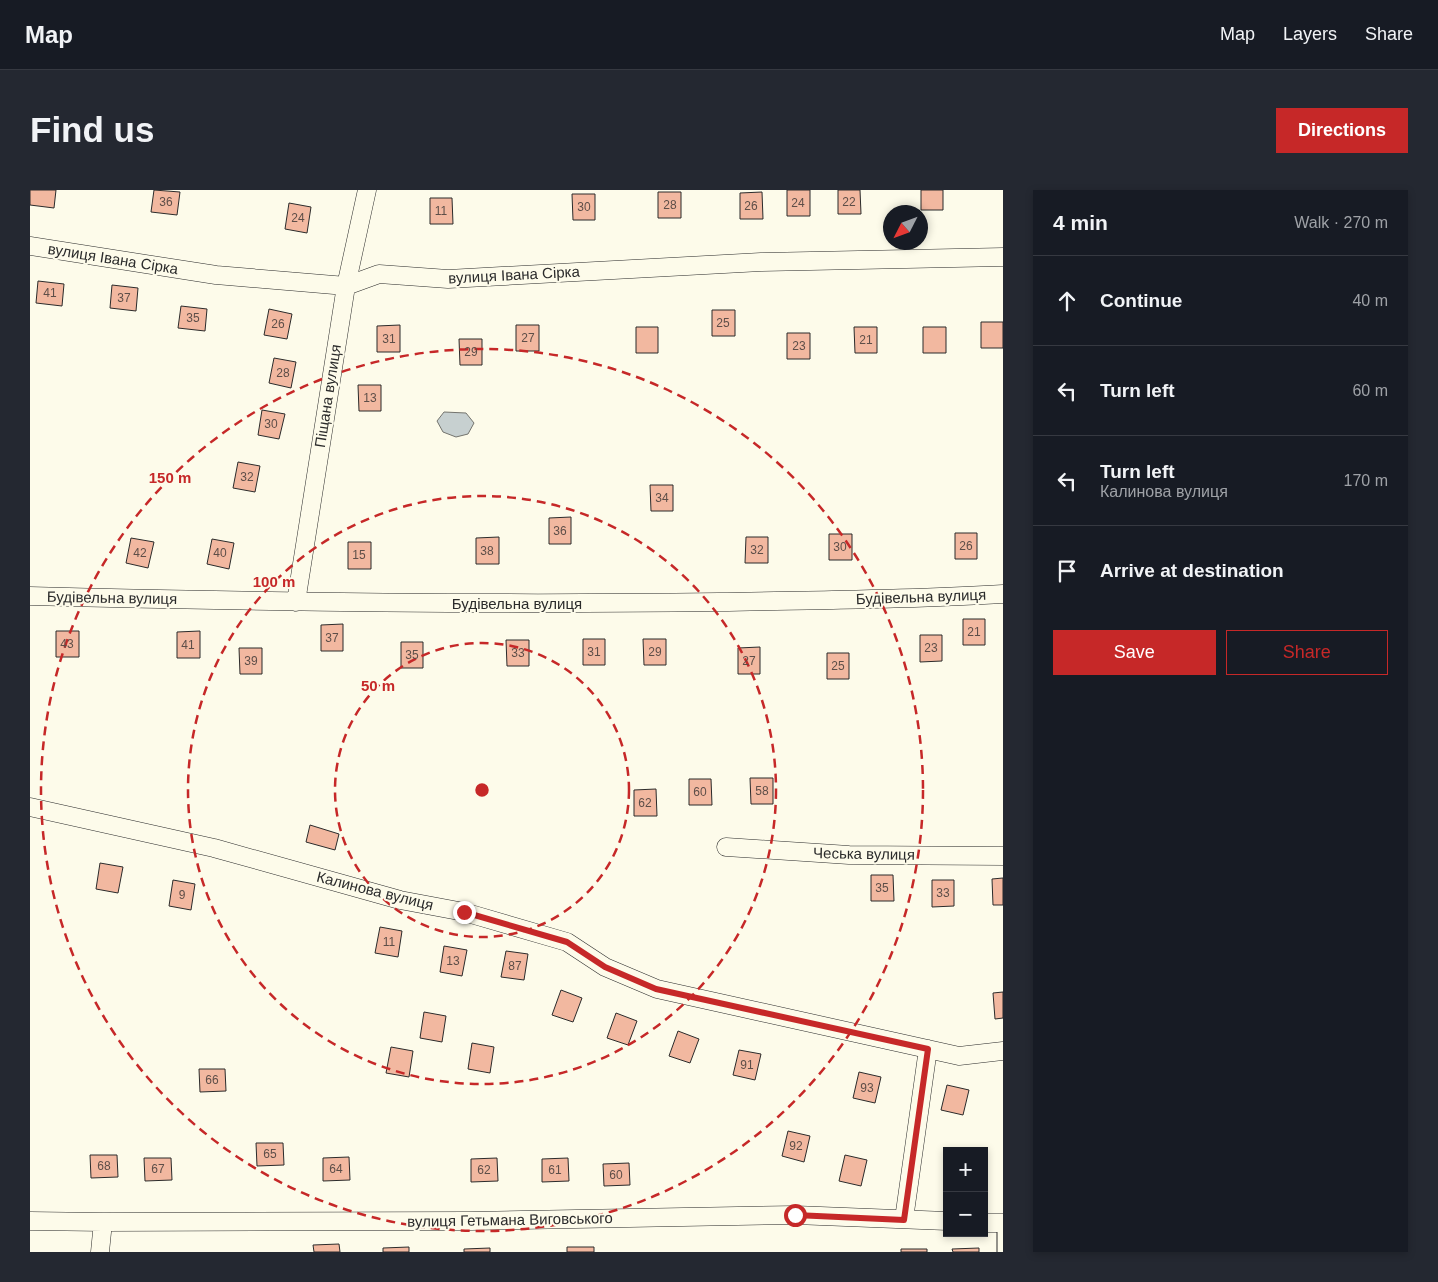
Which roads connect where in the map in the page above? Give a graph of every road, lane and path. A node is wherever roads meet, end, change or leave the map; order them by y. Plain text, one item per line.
1 (367, 190) edge
2 (30, 246) edge
3 (1003, 257) edge
4 (346, 286) junction
5 (1003, 594) edge
6 (30, 596) edge
7 (296, 602) junction
8 (30, 807) edge
9 (726, 848) dead end
10 (1003, 856) edge
11 (928, 1049) junction
12 (1003, 1051) edge
13 (904, 1220) junction
14 (30, 1221) edge
15 (943, 1221) edge
16 (103, 1222) junction
17 (988, 1222) edge
18 (1002, 1223) edge
19 (100, 1252) edge
20 (1002, 1252) edge

1 - 4 street, Піщана вулиця
2 - 4 street, вулиця Івана Сірка
3 - 4 street, вулиця Івана Сірка
4 - 7 street, Піщана вулиця
5 - 7 street, Будівельна вулиця
6 - 7 street, Будівельна вулиця
8 - 11 street, Калинова вулиця
9 - 10 street, Чеська вулиця
11 - 12 street, Калинова вулиця
11 - 13 street
13 - 15 street, вулиця Гетьмана Виговського
13 - 16 street, вулиця Гетьмана Виговського
14 - 16 street, вулиця Гетьмана Виговського
16 - 19 street
17 - 18 street
18 - 20 lane

